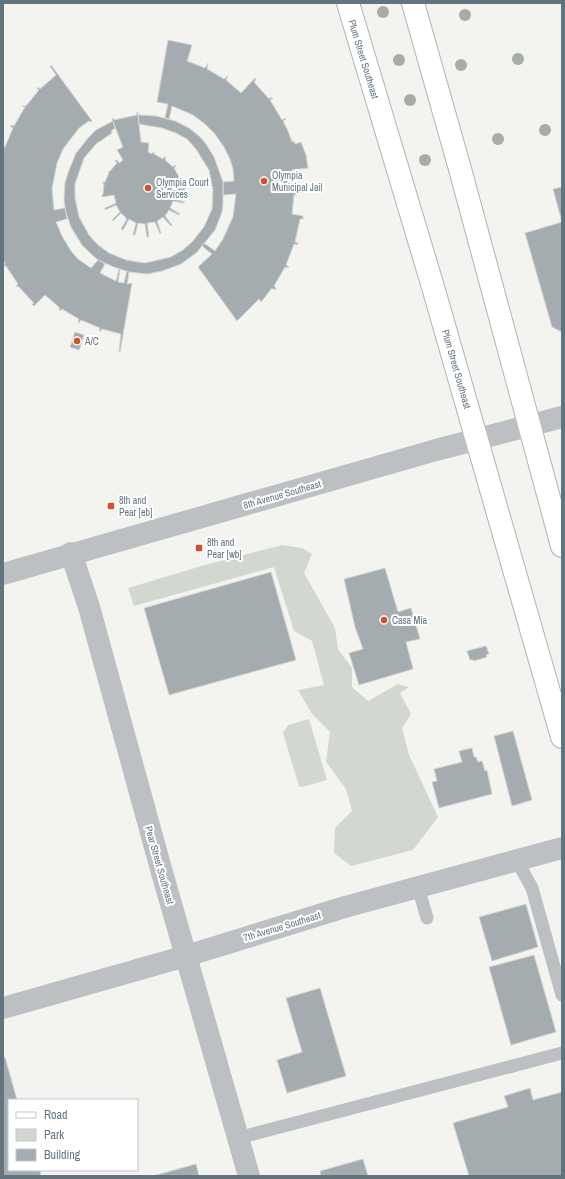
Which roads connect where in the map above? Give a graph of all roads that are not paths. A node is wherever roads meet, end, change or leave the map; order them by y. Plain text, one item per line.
1 (348, 3) edge
2 (413, 3) edge
3 (562, 416) edge
4 (529, 425) junction
5 (476, 439) junction
6 (562, 546) edge
7 (71, 554) junction
8 (3, 574) edge
9 (562, 737) edge
10 (562, 848) edge
11 (517, 861) junction
12 (418, 887) junction
13 (427, 918) dead end
14 (186, 956) junction
15 (562, 995) edge
16 (3, 1008) edge
17 (562, 1053) edge
18 (238, 1138) junction
19 (249, 1176) edge

1 - 5 main road, Plum Street Southeast
2 - 4 main road
3 - 4 street, 8th Avenue Southeast
4 - 5 street, 8th Avenue Southeast
4 - 6 main road
5 - 7 street, 8th Avenue Southeast
5 - 9 main road, Plum Street Southeast
7 - 8 street, 8th Avenue Southeast
7 - 14 street, Pear Street Southeast
10 - 11 street, 7th Avenue Southeast
11 - 12 street, 7th Avenue Southeast
11 - 15 lane
12 - 13 lane
12 - 14 street, 7th Avenue Southeast
14 - 16 street, 7th Avenue Southeast
14 - 18 street, Pear Street Southeast
17 - 18 lane
18 - 19 street, Pear Street Southeast

